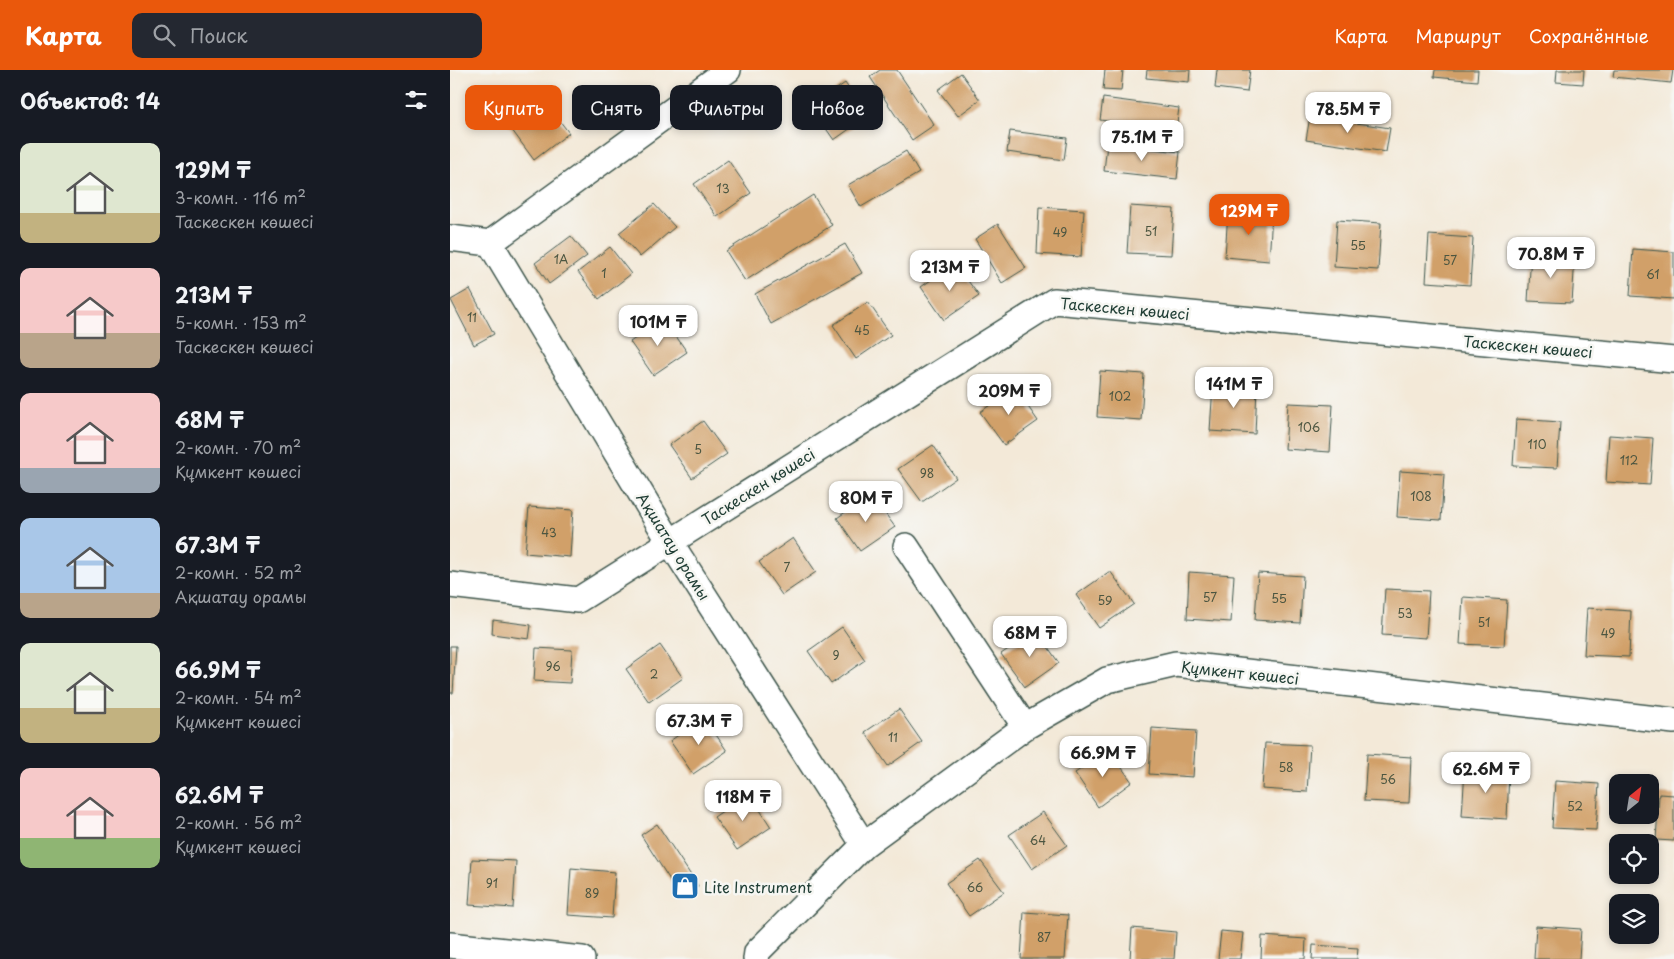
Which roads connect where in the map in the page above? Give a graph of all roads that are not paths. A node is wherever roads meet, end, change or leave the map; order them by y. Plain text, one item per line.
1 (728, 70) edge
2 (450, 238) edge
3 (490, 243) junction
4 (1674, 360) edge
5 (670, 542) junction
6 (906, 546) dead end
7 (450, 585) edge
8 (1674, 721) edge
9 (1025, 728) junction
10 (864, 845) junction
11 (450, 945) edge
12 (582, 959) edge
13 (756, 959) edge

1 - 3 street
2 - 3 street
3 - 5 street, Ақшатау орамы
4 - 5 street, Таскескен көшесі
5 - 7 street, Таскескен көшесі
5 - 10 street, Ақшатау орамы
6 - 9 street
8 - 9 street, Құмкент көшесі
9 - 10 street, Құмкент көшесі
10 - 13 street, Құмкент көшесі
11 - 12 street

